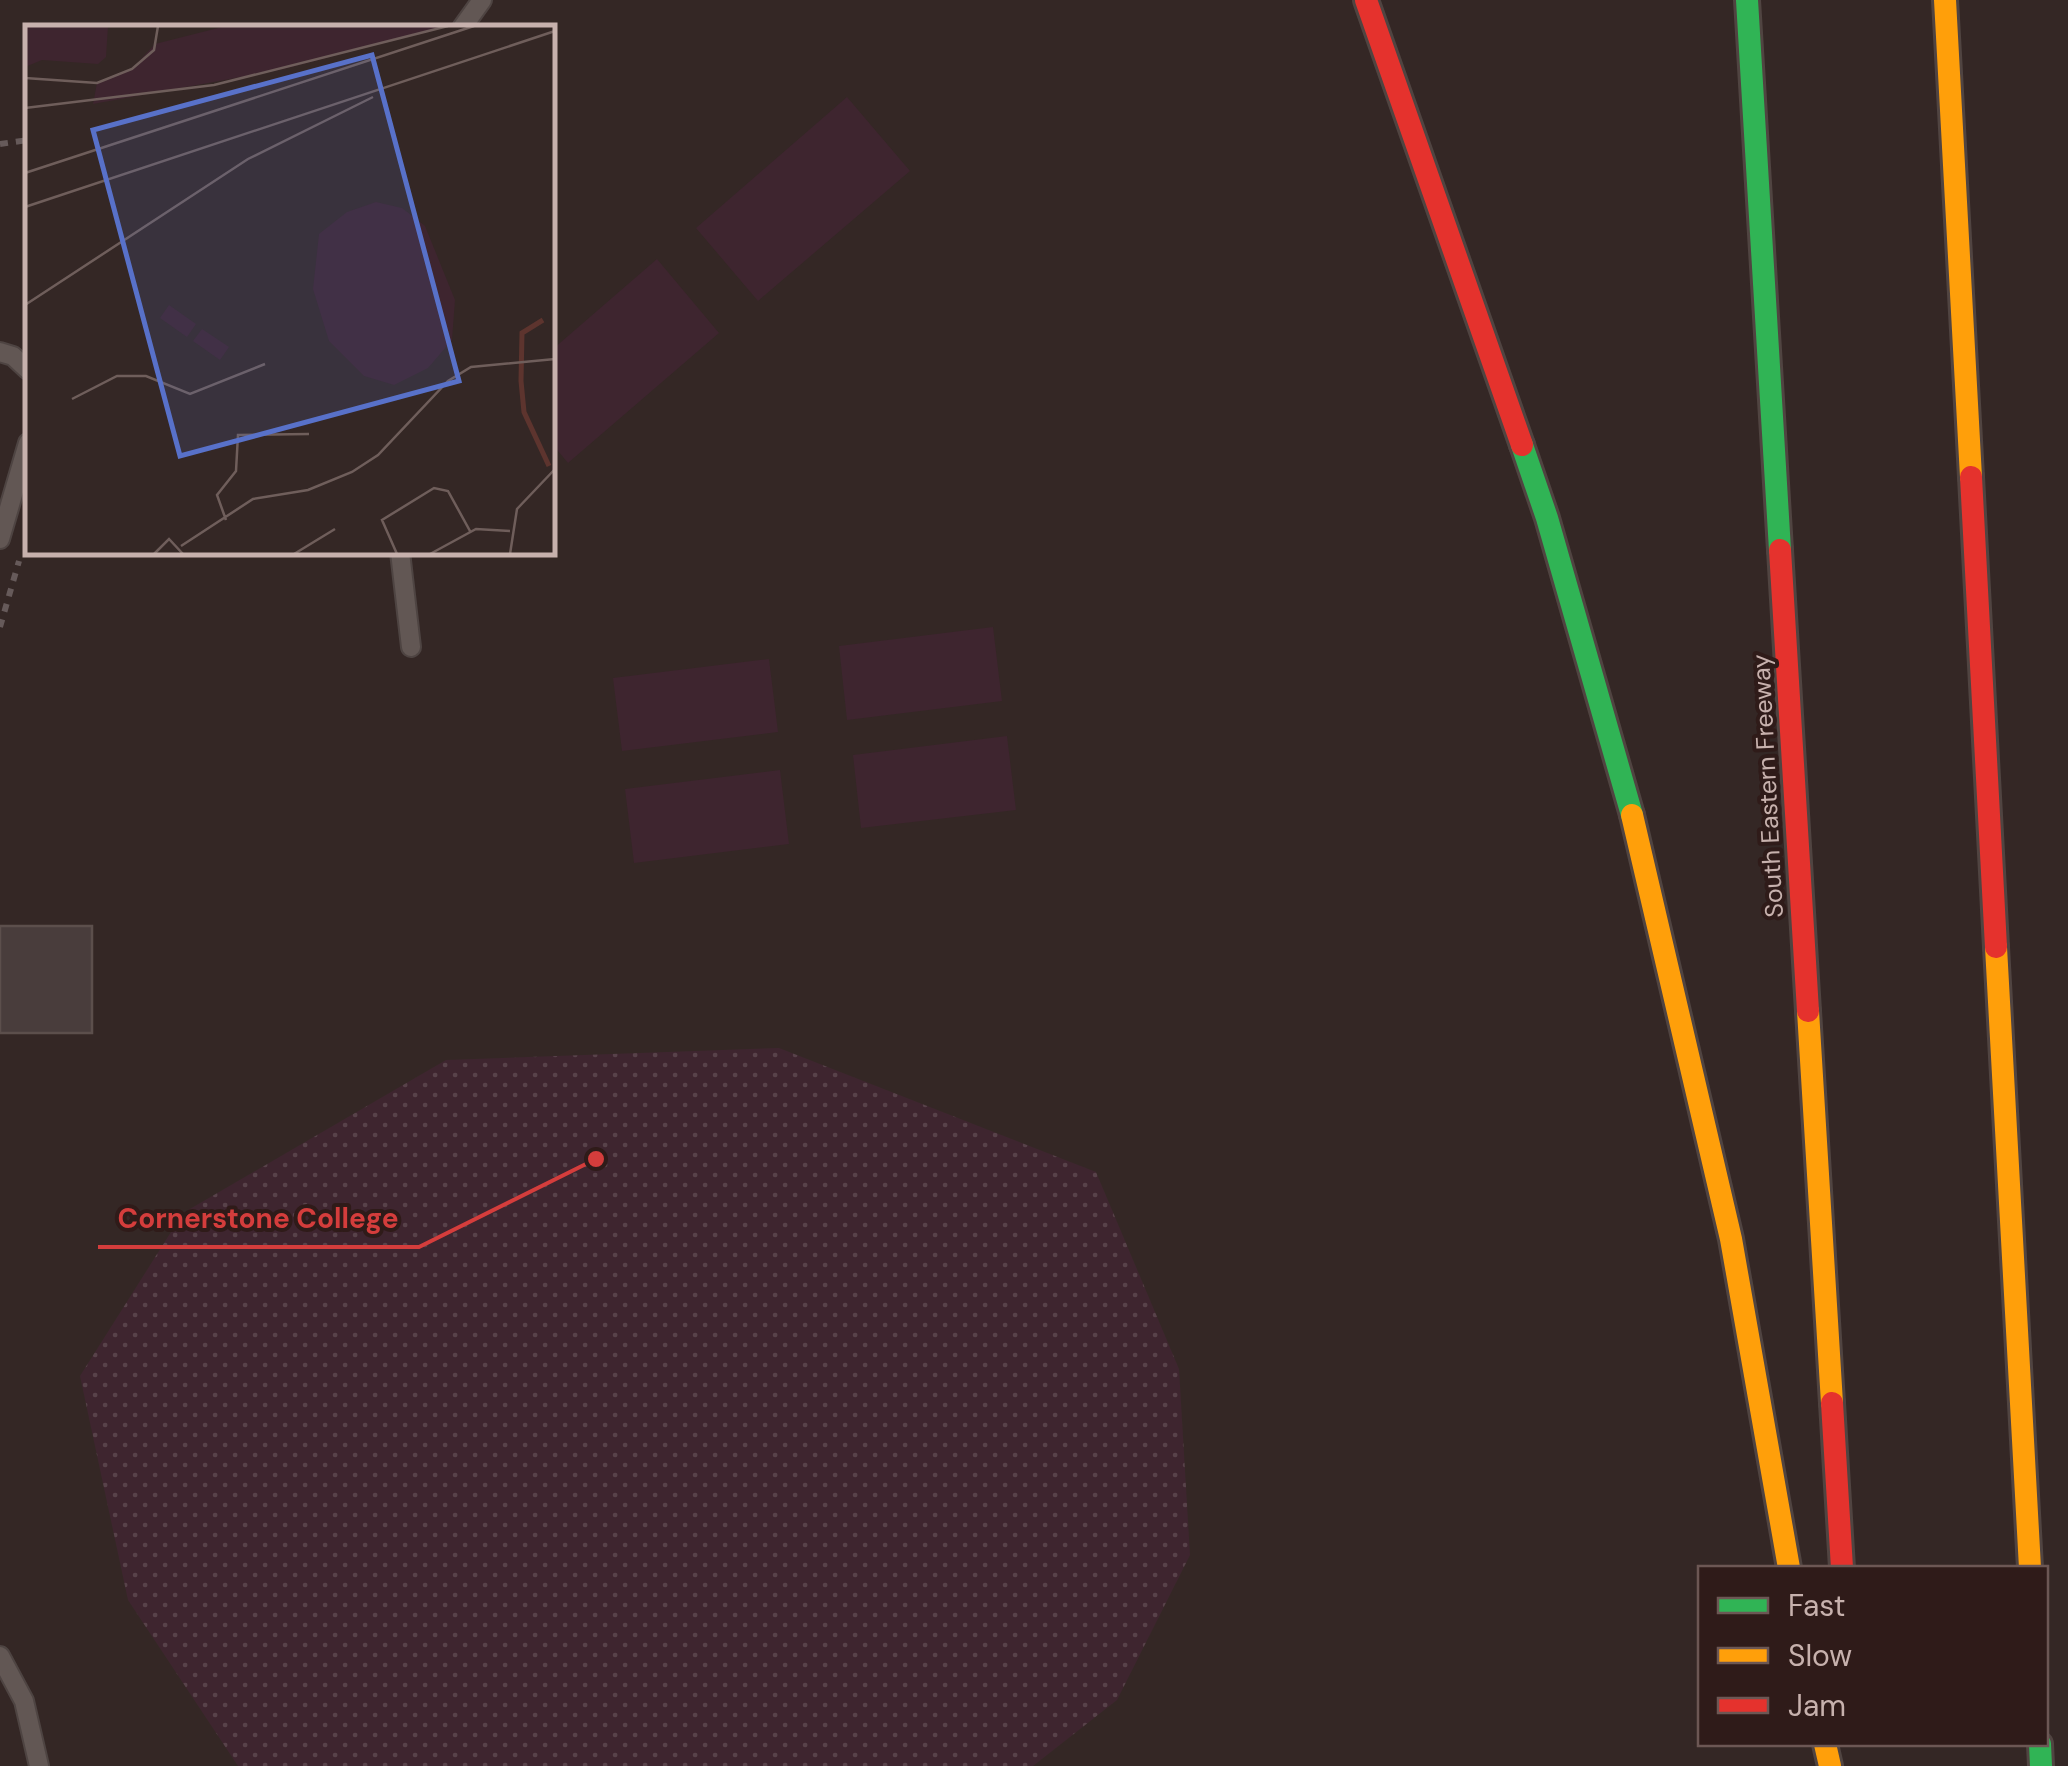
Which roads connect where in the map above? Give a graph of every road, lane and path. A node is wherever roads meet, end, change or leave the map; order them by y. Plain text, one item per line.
1 (482, 0) edge
2 (1366, 0) edge
3 (1748, 0) edge
4 (1945, 0) edge
5 (464, 25) edge
6 (25, 140) edge
7 (0, 144) edge
8 (0, 352) edge
9 (25, 367) edge
10 (25, 453) edge
11 (0, 539) edge
12 (22, 551) dead end
13 (400, 555) edge
14 (0, 627) edge
15 (411, 647) dead end
16 (1789, 1566) edge
17 (1842, 1566) edge
18 (2030, 1566) edge
19 (0, 1656) edge
20 (40, 1766) edge

1 - 5 lane
2 - 16 highway
3 - 17 highway, South Eastern Freeway
4 - 18 highway
6 - 7 path
8 - 9 lane
10 - 11 lane
12 - 14 path
13 - 15 lane
19 - 20 lane

